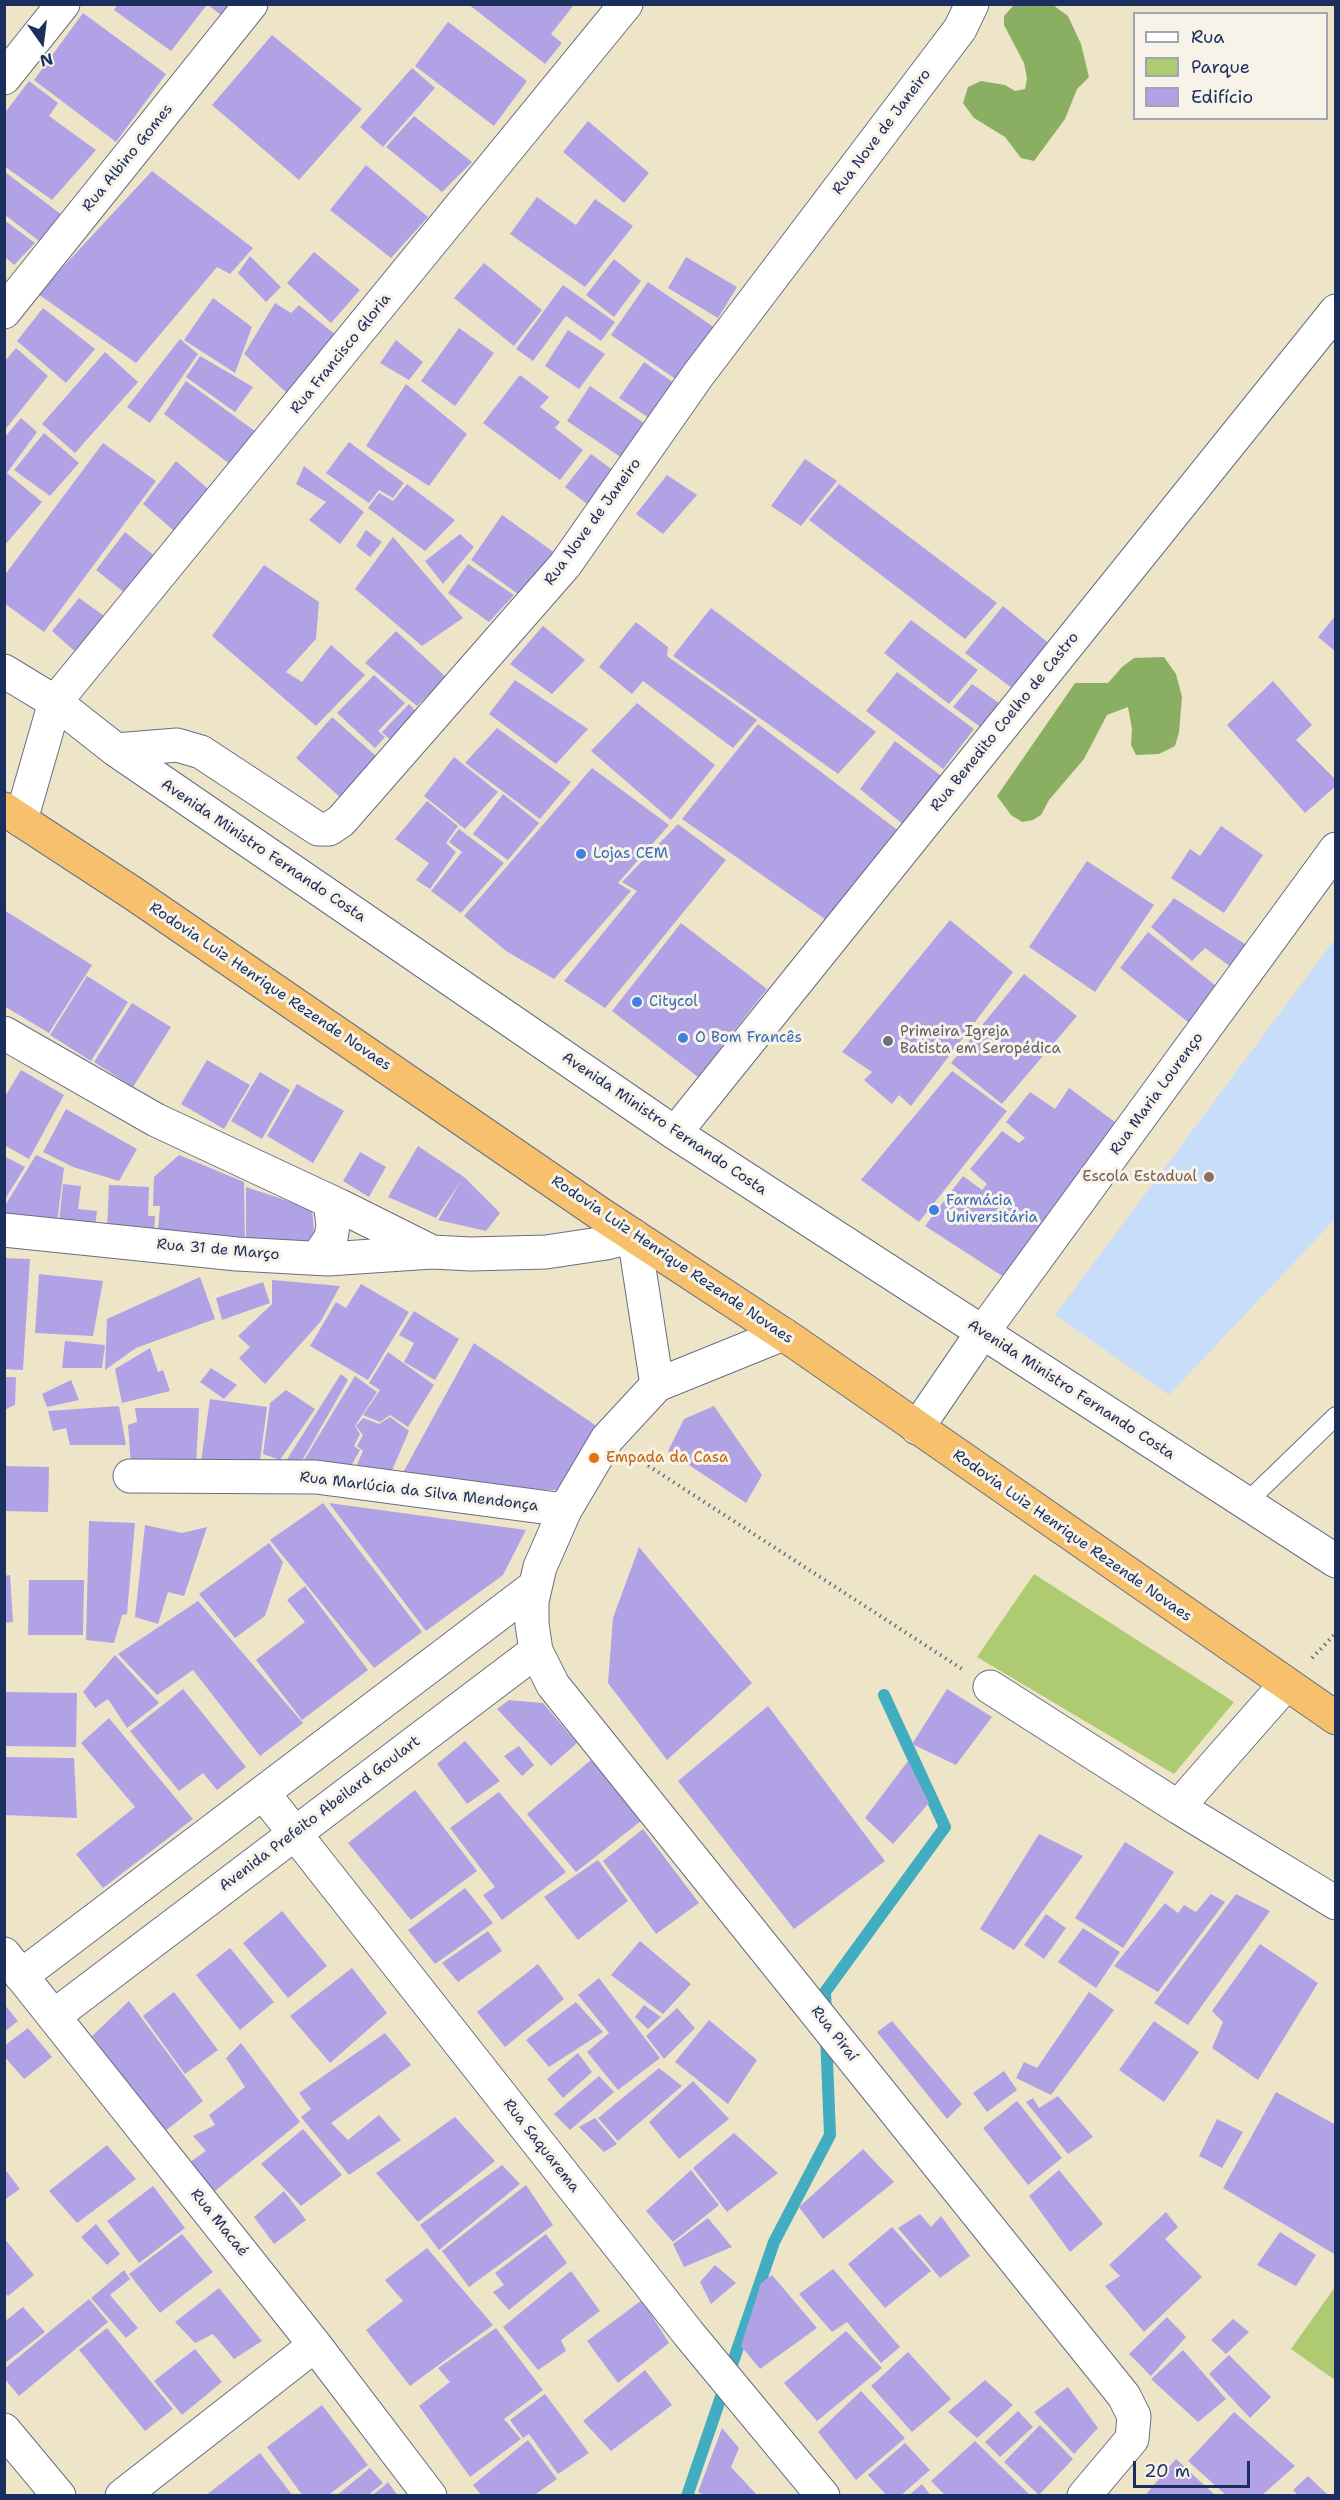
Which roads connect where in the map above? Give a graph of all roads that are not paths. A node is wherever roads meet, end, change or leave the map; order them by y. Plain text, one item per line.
1 (63, 4) edge
2 (251, 4) edge
3 (626, 4) edge
4 (972, 4) edge
5 (4, 78) edge
6 (1335, 311) edge
7 (4, 312) edge
8 (4, 671) edge
9 (55, 702) junction
10 (116, 750) junction
11 (13, 814) edge
12 (1335, 849) edge
13 (4, 1033) edge
14 (675, 1132) junction
15 (330, 1202) junction
16 (4, 1230) edge
17 (634, 1236) junction
18 (432, 1252) junction
19 (317, 1258) junction
20 (982, 1333) junction
21 (783, 1334) junction
22 (657, 1385) junction
23 (1335, 1416) edge
24 (917, 1428) junction
25 (130, 1476) dead end
26 (1246, 1503) junction
27 (565, 1510) junction
28 (1335, 1561) edge
29 (534, 1587) junction
30 (536, 1651) junction
31 (1286, 1684) junction
32 (990, 1687) road end
33 (1335, 1718) edge
34 (263, 1793) junction
35 (1178, 1807) junction
36 (294, 1834) junction
37 (1335, 1903) edge
38 (13, 1965) edge
39 (54, 2016) junction
40 (315, 2345) junction
41 (4, 2430) edge
42 (59, 2496) edge
43 (122, 2496) edge
44 (430, 2496) edge
45 (823, 2496) edge
46 (1084, 2496) edge

1 - 5 street
2 - 7 street, Rua Albino Gomes
3 - 9 street, Rua Francisco Gloria
4 - 10 street, Rua Nove de Janeiro
6 - 14 street, Rua Benedito Coelho de Castro
8 - 9 street, Avenida Ministro Fernando Costa
9 - 10 street, Avenida Ministro Fernando Costa
9 - 11 street
10 - 14 street, Avenida Ministro Fernando Costa
11 - 17 highway, Rodovia Luiz Henrique Rezende Novaes
12 - 20 street, Rua Maria Lourenço
13 - 15 street
14 - 20 street, Avenida Ministro Fernando Costa
15 - 18 street
15 - 19 street
16 - 19 street, Rua 31 de Março
17 - 18 street
17 - 21 highway, Rodovia Luiz Henrique Rezende Novaes
17 - 22 street
18 - 19 street, Rua 31 de Março
20 - 24 street, Rua Maria Lourenço
20 - 26 street, Avenida Ministro Fernando Costa
21 - 22 street
21 - 24 highway, Rodovia Luiz Henrique Rezende Novaes
22 - 27 street
23 - 26 lane
24 - 31 highway, Rodovia Luiz Henrique Rezende Novaes
25 - 27 street, Rua Marlúcia da Silva Mendonça
26 - 28 street, Avenida Ministro Fernando Costa
27 - 29 street
29 - 30 street
29 - 34 street
30 - 36 street, Avenida Prefeito Abeilard Goulart
30 - 46 street, Rua Piraí
31 - 33 highway, Rodovia Luiz Henrique Rezende Novaes
31 - 35 street
32 - 35 street
34 - 36 street, Rua Saquarema
34 - 38 street
35 - 37 street
36 - 39 street, Avenida Prefeito Abeilard Goulart
36 - 45 street, Rua Saquarema
38 - 39 street, Rua Macaé
39 - 40 street, Rua Macaé
40 - 43 street
40 - 44 street, Rua Macaé
41 - 42 street

